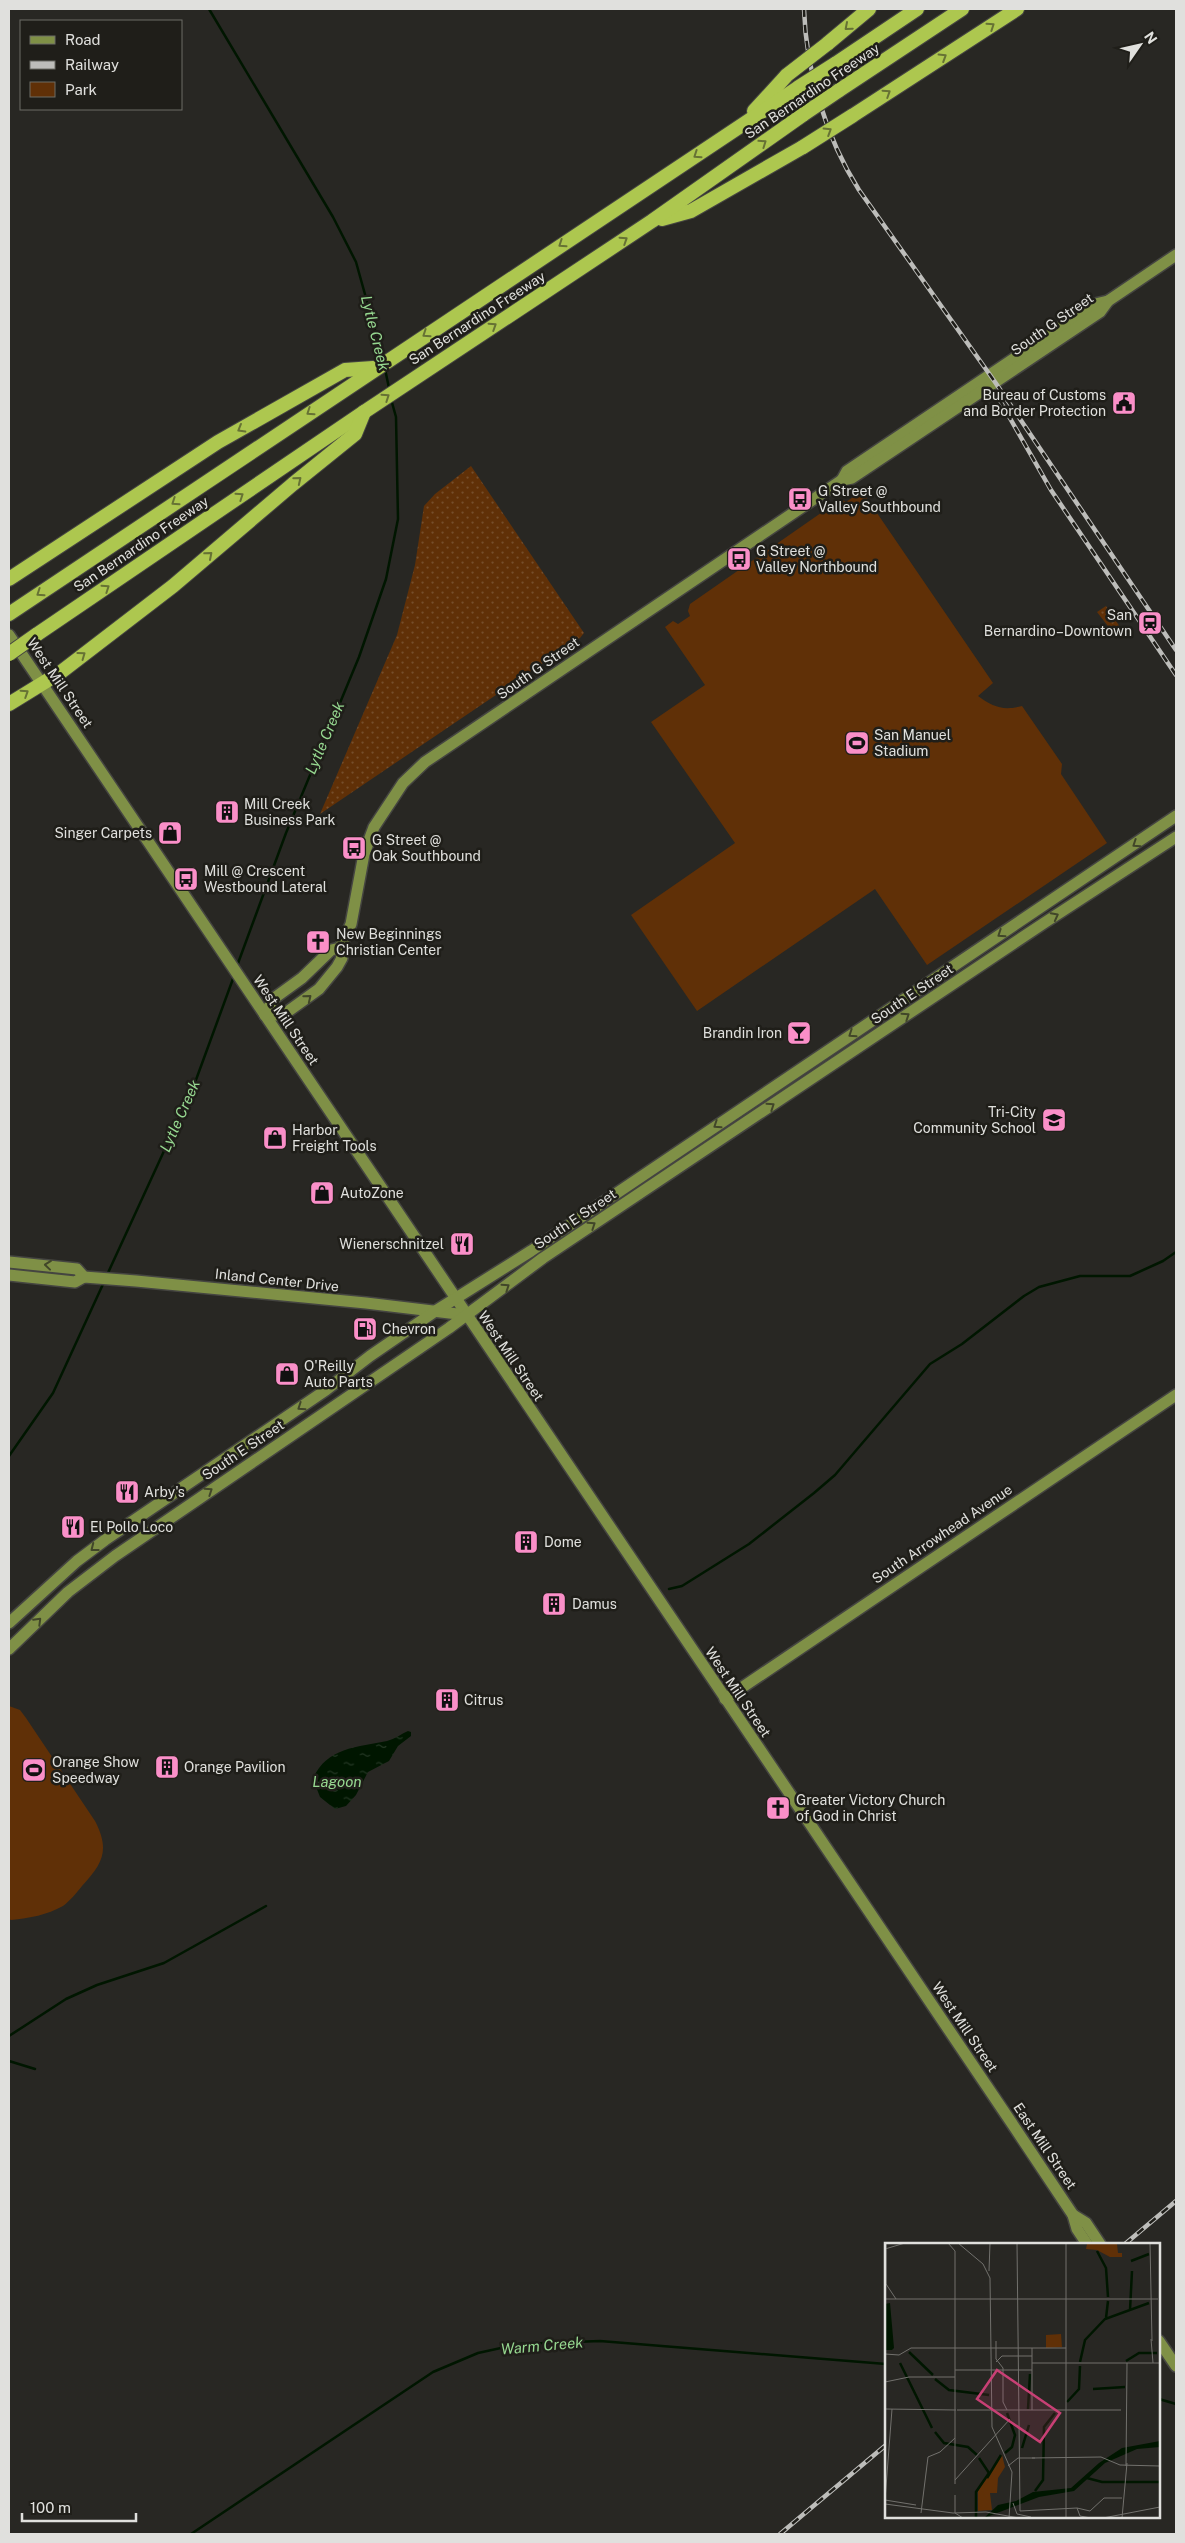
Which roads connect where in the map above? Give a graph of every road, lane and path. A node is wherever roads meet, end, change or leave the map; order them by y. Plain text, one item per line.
1 (869, 9) edge
2 (917, 9) edge
3 (962, 9) edge
4 (1017, 9) edge
5 (738, 128) junction
6 (652, 222) junction
7 (1176, 255) edge
8 (376, 367) junction
9 (364, 412) junction
10 (9, 579) edge
11 (14, 610) edge
12 (9, 634) edge
13 (9, 654) edge
14 (42, 683) junction
15 (9, 704) edge
16 (1176, 816) edge
17 (1176, 838) edge
18 (340, 948) junction
19 (265, 1015) junction
20 (9, 1262) edge
21 (9, 1275) edge
22 (84, 1277) junction
23 (456, 1300) junction
24 (434, 1312) junction
25 (466, 1315) junction
26 (1176, 1395) edge
27 (9, 1623) edge
28 (9, 1649) edge
29 (725, 1699) junction
30 (991, 2093) joint
31 (1073, 2215) junction
32 (1086, 2243) edge
33 (1099, 2243) edge
34 (1160, 2342) edge
35 (1176, 2366) edge

1 -> 5 highway, bridge
2 - 5 highway, San Bernardino Freeway, bridge
6 -> 3 highway, San Bernardino Freeway, bridge
6 -> 4 highway, bridge
5 -> 8 highway, San Bernardino Freeway
9 -> 6 highway, San Bernardino Freeway
7 - 18 main road, South G Street
8 -> 10 highway
8 -> 11 highway, San Bernardino Freeway
13 -> 9 highway, San Bernardino Freeway, bridge
14 -> 9 highway
12 - 14 main road, West Mill Street
15 -> 14 highway
14 - 19 main road, West Mill Street
16 -> 23 main road, South E Street
25 -> 17 main road, South E Street
18 - 19 main road
19 -> 18 main road, South G Street
19 - 23 main road, West Mill Street
22 -> 20 main road, Inland Center Drive
21 - 22 main road, Inland Center Drive
22 - 24 main road, Inland Center Drive
23 - 24 main road, South E Street
23 - 25 main road, West Mill Street
24 - 25 main road, Inland Center Drive
24 -> 27 main road, South E Street
28 -> 25 main road, South E Street
25 - 29 main road, West Mill Street
26 - 29 main road, South Arrowhead Avenue
29 - 30 main road, West Mill Street
30 - 31 main road, East Mill Street
31 - 32 main road, East Mill Street
31 - 33 main road, East Mill Street
34 - 35 main road

